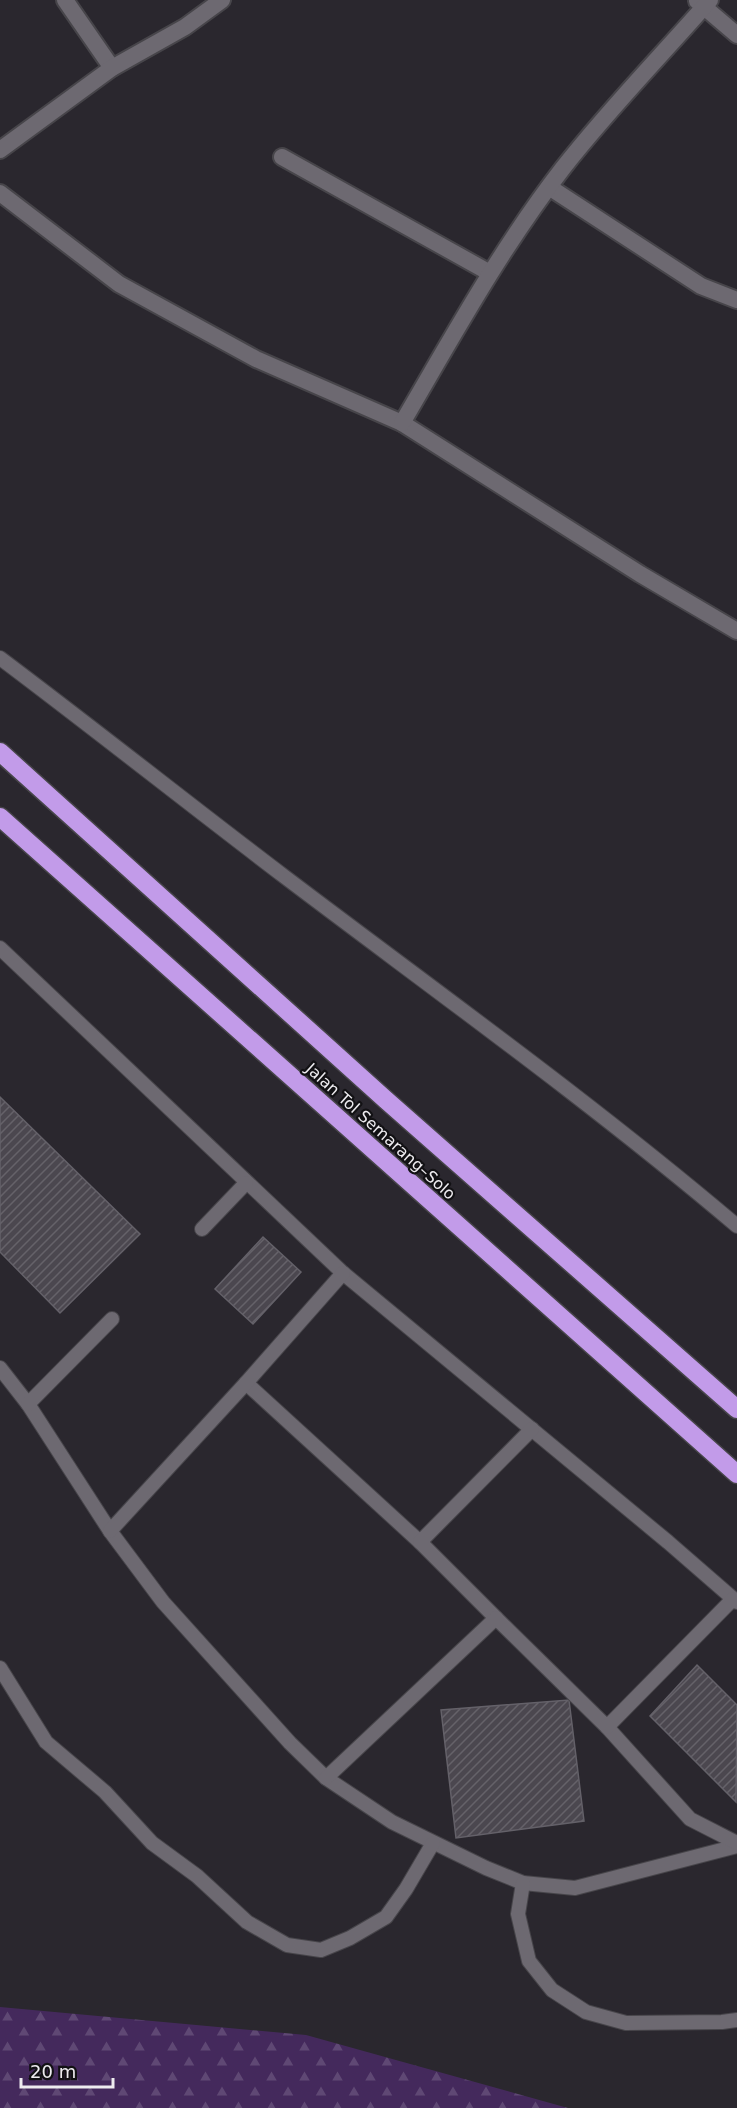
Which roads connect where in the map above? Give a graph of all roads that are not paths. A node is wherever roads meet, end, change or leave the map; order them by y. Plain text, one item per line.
1 (65, 0) edge
2 (222, 0) edge
3 (703, 2) edge
4 (737, 35) edge
5 (112, 68) junction
6 (0, 150) edge
7 (282, 157) dead end
8 (549, 187) junction
9 (0, 193) edge
10 (490, 273) junction
11 (737, 300) edge
12 (402, 423) junction
13 (737, 631) edge
14 (0, 658) edge
15 (0, 752) edge
16 (0, 817) edge
17 (0, 948) edge
18 (246, 1183) junction
19 (737, 1226) edge
20 (202, 1229) dead end
21 (343, 1273) junction
22 (112, 1319) dead end
23 (0, 1368) edge
24 (246, 1383) junction
25 (28, 1404) junction
26 (737, 1409) edge
27 (532, 1429) junction
28 (737, 1474) edge
29 (110, 1531) junction
30 (420, 1542) junction
31 (735, 1601) edge
32 (496, 1618) junction
33 (0, 1668) edge
34 (607, 1727) junction
35 (326, 1778) junction
36 (433, 1843) junction
37 (737, 1844) edge
38 (523, 1883) junction
39 (737, 2020) edge

1 - 5 street
2 - 5 street
3 - 4 street
3 - 8 street
5 - 6 street
7 - 10 street
8 - 10 street
8 - 11 street
9 - 12 street
10 - 12 street
12 - 13 street
14 - 19 lane
15 - 26 highway, Jalan Tol Semarang–Solo
16 - 28 highway, Jalan Tol Semarang–Solo
17 - 18 lane
18 - 20 lane
18 - 21 lane
21 - 24 lane
21 - 27 lane
22 - 25 lane
23 - 25 lane
24 - 29 lane
24 - 30 lane
25 - 29 lane
27 - 30 lane
27 - 31 lane
29 - 35 lane
30 - 32 lane
31 - 34 lane
32 - 34 lane
32 - 35 lane
33 - 36 lane
34 - 37 lane
35 - 36 lane
36 - 38 lane
37 - 38 lane
38 - 39 lane

